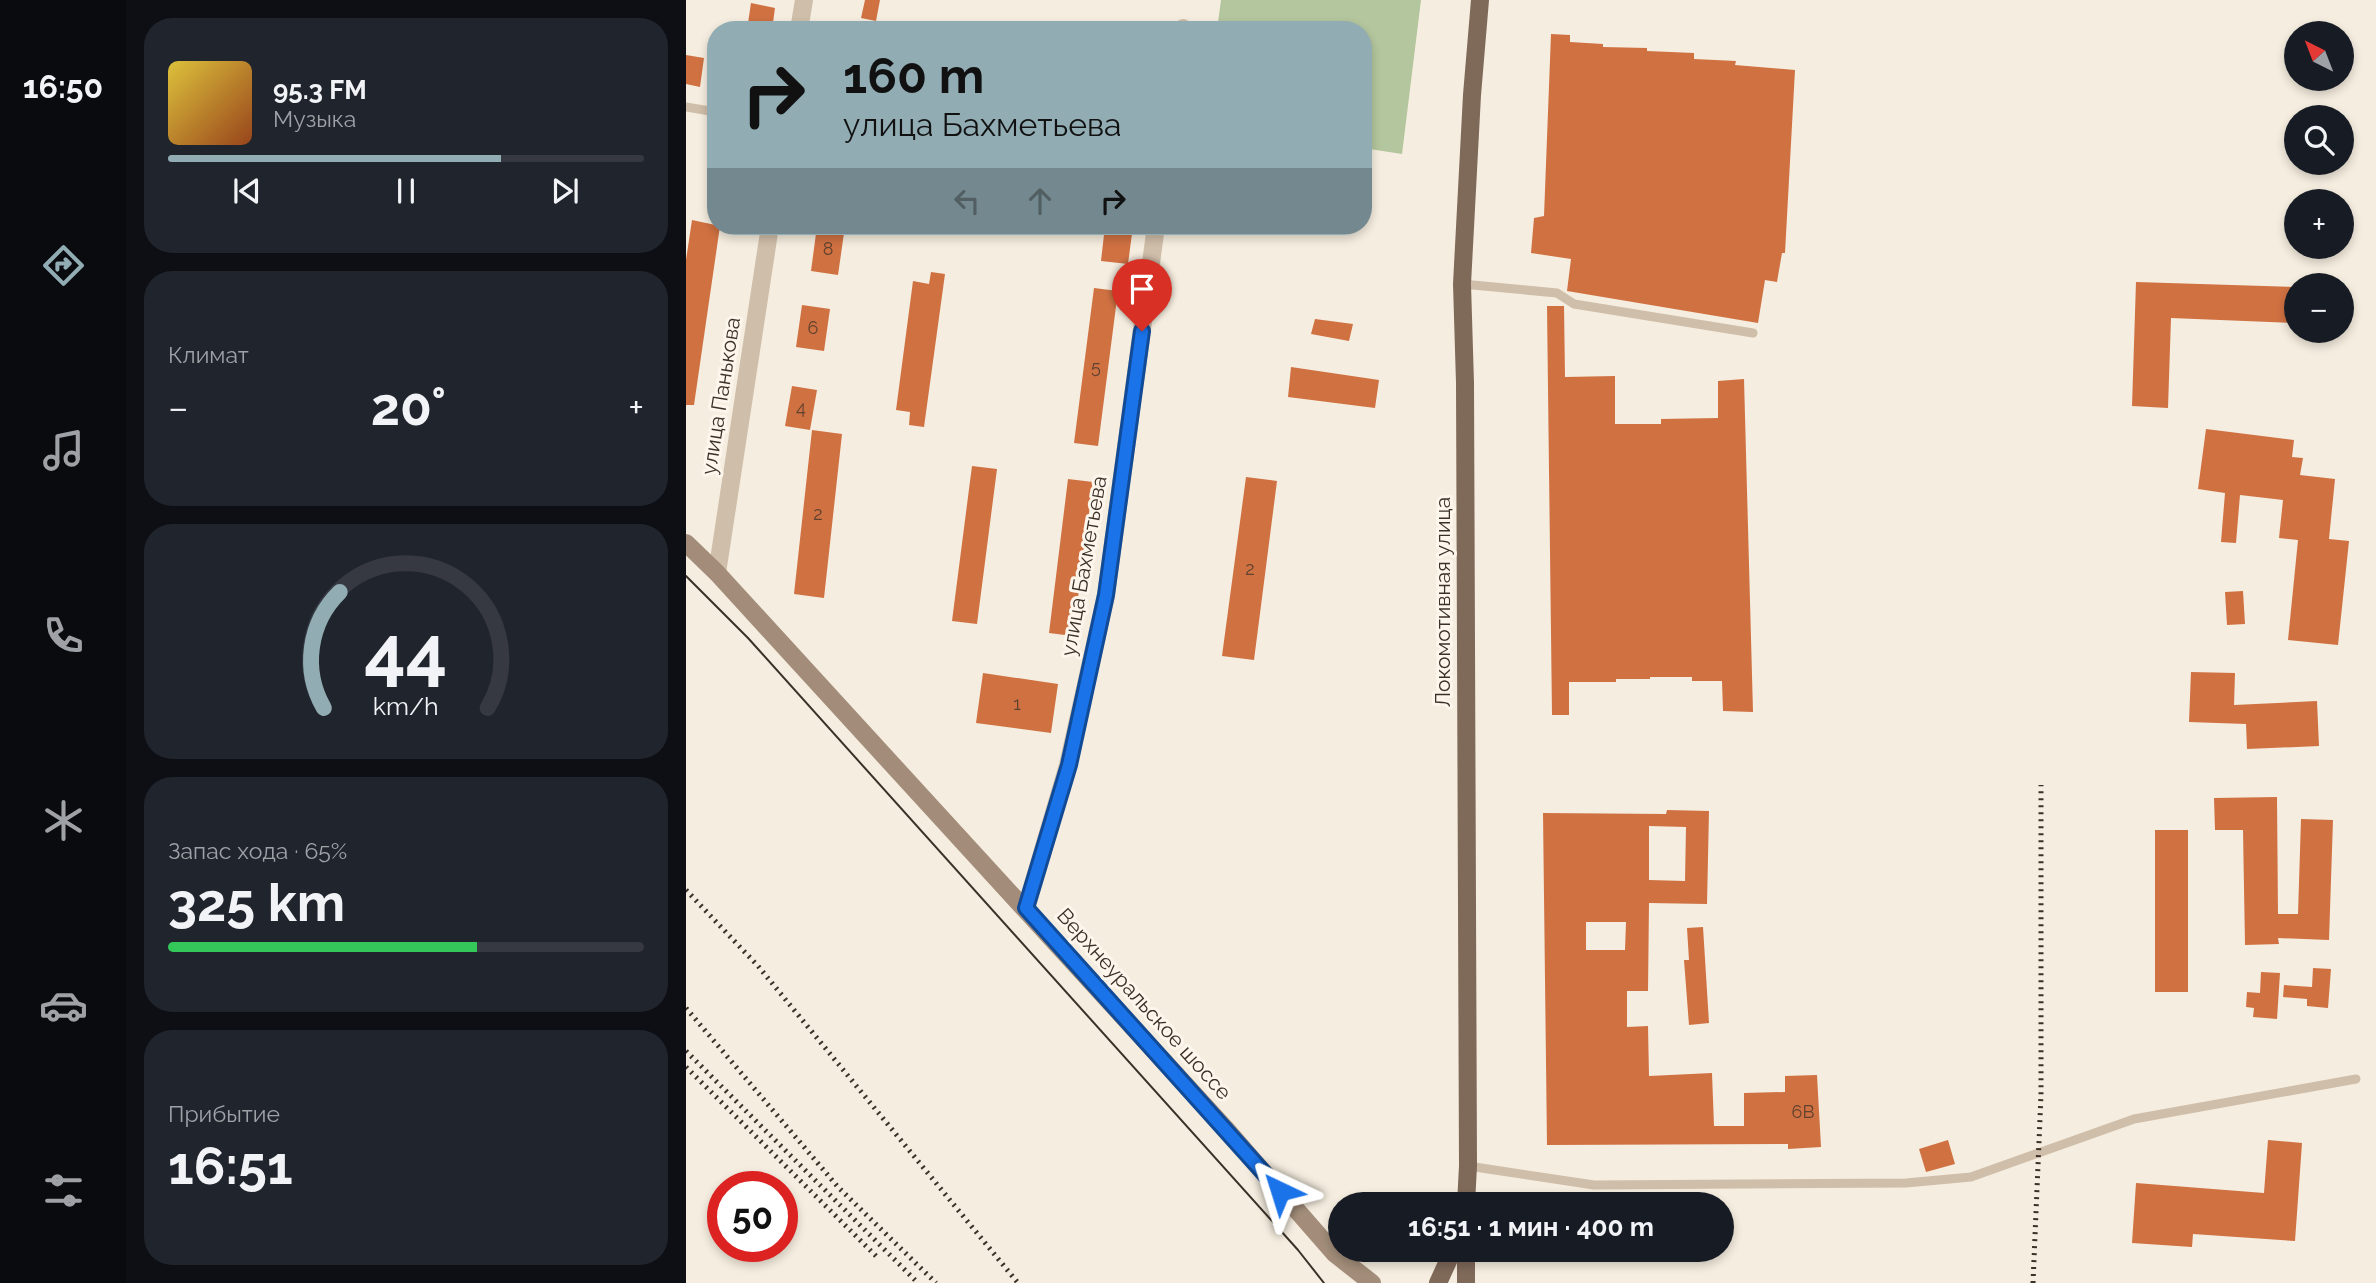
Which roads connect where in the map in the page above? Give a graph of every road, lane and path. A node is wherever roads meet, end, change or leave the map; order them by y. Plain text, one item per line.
1 (804, 0) edge
2 (1480, 0) edge
3 (800, 21) edge
4 (686, 107) edge
5 (707, 110) edge
6 (769, 235) edge
7 (1155, 235) edge
8 (1462, 284) junction
9 (1753, 334) dead end
10 (686, 542) edge
11 (718, 573) junction
12 (1026, 908) junction
13 (2356, 1079) dead end
14 (1468, 1166) junction
15 (1467, 1192) edge
16 (1328, 1246) edge
17 (1339, 1262) edge
18 (1345, 1262) edge
19 (1448, 1262) edge
20 (1466, 1262) edge
21 (1350, 1283) edge
22 (1373, 1283) edge
23 (1438, 1283) edge
24 (1466, 1283) edge

1 - 3 street
2 - 8 main road, Локомотивная улица
4 - 5 lane
6 - 11 street, улица Панькова
7 - 12 street, улица Бахметьева
8 - 9 lane
8 - 14 main road, Локомотивная улица
10 - 11 main road, Верхнеуральское шоссе
11 - 12 main road, Верхнеуральское шоссе
12 - 16 main road, Верхнеуральское шоссе
13 - 14 lane
14 - 15 main road, Локомотивная улица
17 - 21 main road
18 - 22 main road
19 - 23 main road
20 - 24 main road

